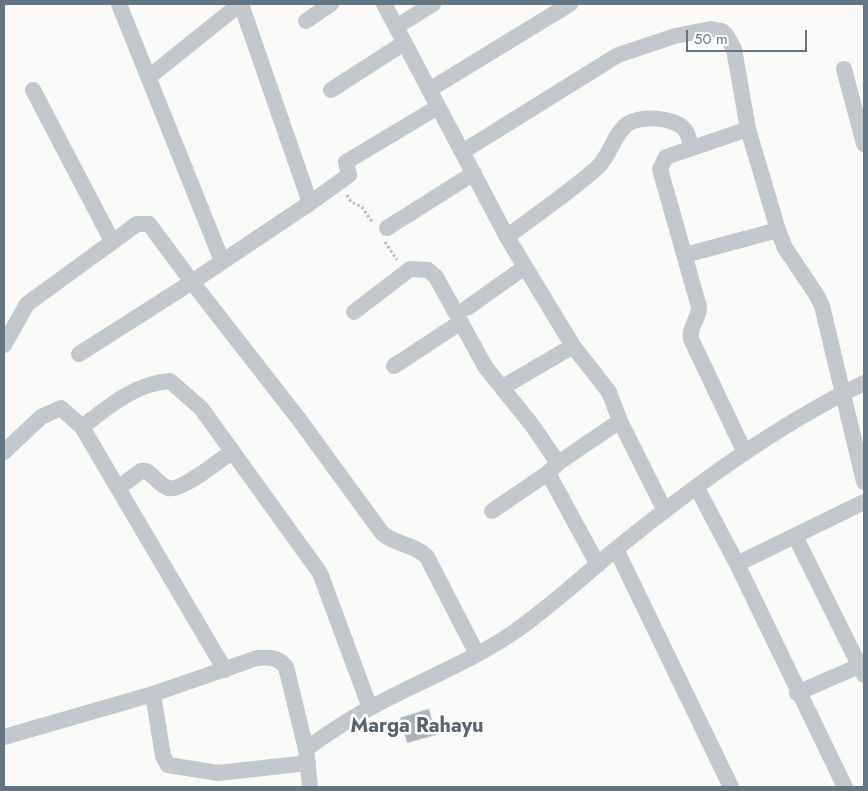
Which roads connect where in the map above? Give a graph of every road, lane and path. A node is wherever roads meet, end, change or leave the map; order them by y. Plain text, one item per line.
1 (119, 4) edge
2 (241, 4) edge
3 (331, 4) edge
4 (384, 4) edge
5 (433, 4) edge
6 (570, 4) edge
7 (306, 21) dead end
8 (396, 28) junction
9 (404, 43) junction
10 (844, 70) dead end
11 (149, 77) junction
12 (33, 90) dead end
13 (331, 90) dead end
14 (429, 90) junction
15 (438, 107) junction
16 (748, 129) junction
17 (864, 144) edge
18 (692, 148) junction
19 (462, 152) junction
20 (474, 173) junction
21 (310, 203) junction
22 (387, 228) dead end
23 (778, 230) junction
24 (507, 237) junction
25 (112, 241) junction
26 (685, 255) junction
27 (222, 261) junction
28 (525, 267) junction
29 (192, 282) junction
30 (354, 312) dead end
31 (464, 315) junction
32 (4, 345) edge
33 (573, 346) junction
34 (79, 354) dead end
35 (394, 366) dead end
36 (864, 383) edge
37 (503, 387) junction
38 (842, 394) junction
39 (620, 421) junction
40 (82, 427) junction
41 (4, 452) edge
42 (232, 452) junction
43 (745, 453) junction
44 (553, 468) junction
45 (864, 482) edge
46 (118, 488) junction
47 (696, 488) junction
48 (864, 502) edge
49 (492, 511) dead end
50 (665, 511) junction
51 (795, 536) junction
52 (616, 549) junction
53 (737, 564) junction
54 (598, 565) junction
55 (477, 654) junction
56 (225, 670) junction
57 (862, 670) edge
58 (797, 693) junction
59 (153, 694) junction
60 (370, 708) junction
61 (4, 737) edge
62 (307, 756) junction
63 (310, 787) edge
64 (731, 787) edge
65 (845, 787) edge

1 - 11 street
2 - 11 street
2 - 21 street
3 - 7 street
4 - 8 street
5 - 8 street
6 - 14 street
8 - 9 street
9 - 13 street
9 - 14 street
10 - 17 street
11 - 27 street
12 - 25 street
14 - 15 street
15 - 19 street
15 - 21 street
16 - 18 street
16 - 19 street
16 - 23 street
18 - 24 street
18 - 26 street
19 - 20 street
20 - 22 street
20 - 24 street
21 - 27 street
23 - 26 street
23 - 38 street
24 - 28 street
25 - 29 street
25 - 32 street
26 - 43 street
27 - 29 street
28 - 31 street
28 - 33 street
29 - 34 street
29 - 55 street
30 - 31 street
31 - 35 street
31 - 37 street
33 - 37 street
33 - 39 street
36 - 38 street
37 - 44 street
38 - 43 street
38 - 45 street
39 - 44 street
39 - 50 street
40 - 41 street
40 - 42 street
40 - 46 street
42 - 46 street
42 - 60 street
43 - 47 street
44 - 49 street
44 - 54 street
46 - 56 street
47 - 50 street
47 - 53 street
48 - 51 street
50 - 52 street
51 - 53 street
51 - 57 street
52 - 54 street
52 - 64 street
53 - 58 street
54 - 55 street
55 - 60 street
56 - 59 street
56 - 62 street
57 - 58 street
58 - 65 street
59 - 61 street
59 - 62 street
60 - 62 street
62 - 63 street

